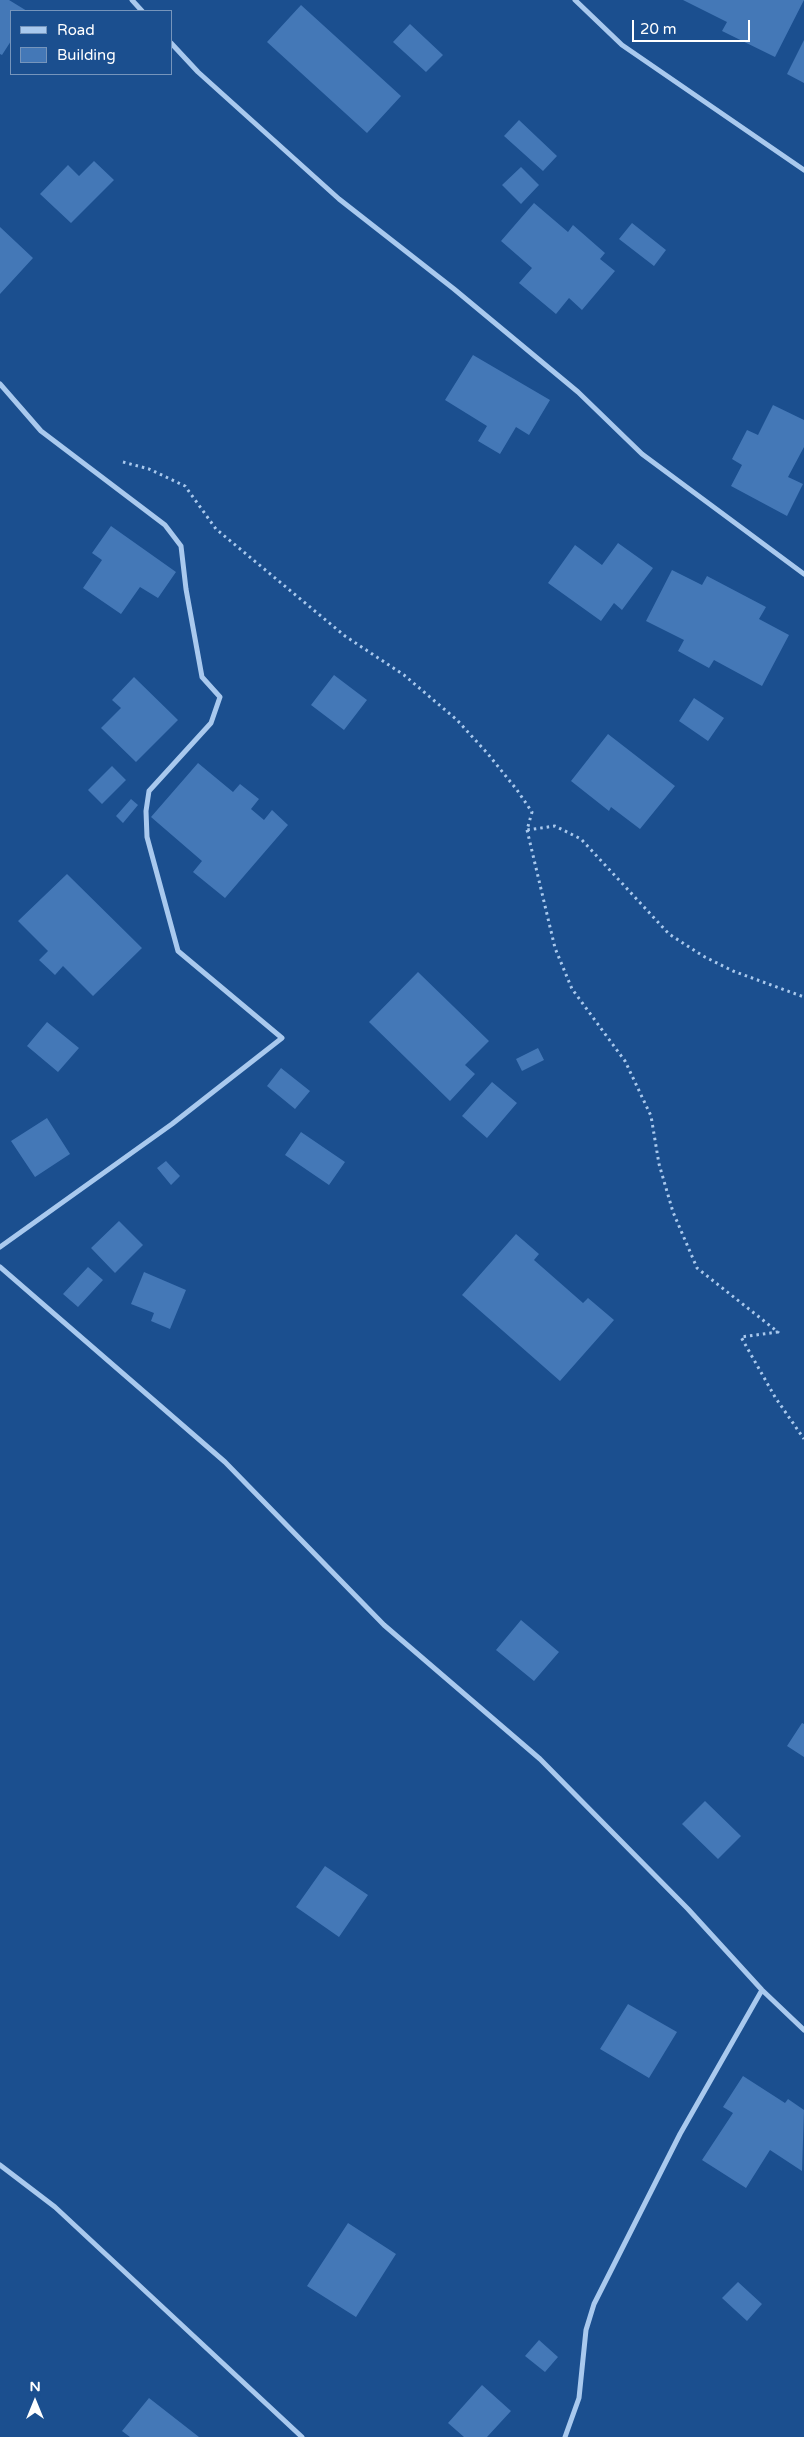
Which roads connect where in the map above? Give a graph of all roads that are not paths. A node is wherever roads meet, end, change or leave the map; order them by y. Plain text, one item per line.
1 (132, 0) edge
2 (575, 0) edge
3 (141, 10) edge
4 (172, 44) edge
5 (804, 170) edge
6 (0, 384) edge
7 (804, 574) edge
8 (0, 1247) edge
9 (0, 1267) edge
10 (762, 1990) junction
11 (804, 2030) edge
12 (0, 2165) edge
13 (302, 2437) edge
14 (565, 2437) edge

1 - 3 street
2 - 5 street
4 - 7 street
6 - 8 street
9 - 10 street
10 - 11 street
10 - 14 street
12 - 13 street

